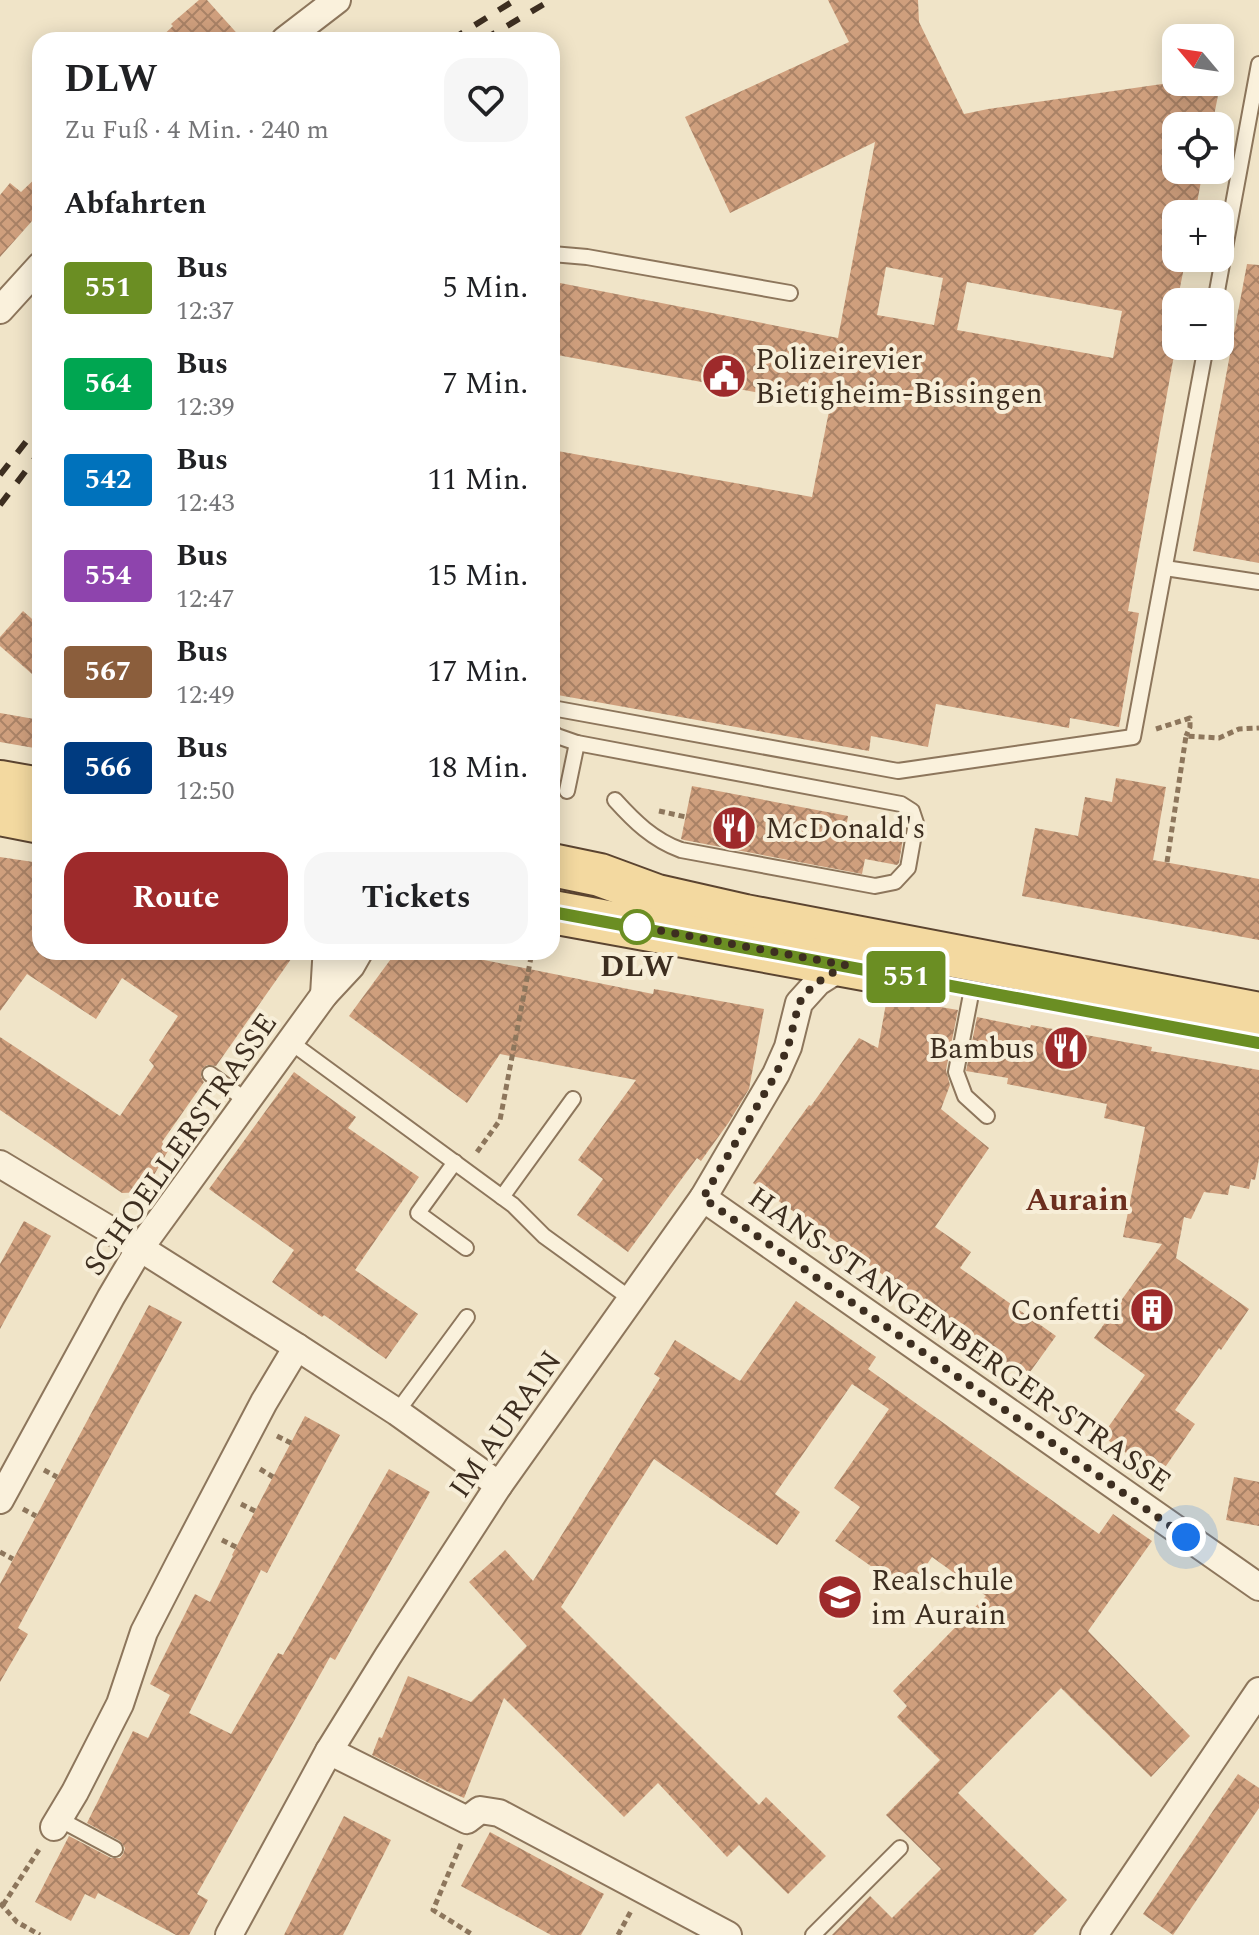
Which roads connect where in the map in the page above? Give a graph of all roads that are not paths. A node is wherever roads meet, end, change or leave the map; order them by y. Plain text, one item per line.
1 (333, 1) edge
2 (295, 32) edge
3 (1259, 64) edge
4 (560, 255) edge
5 (32, 274) edge
6 (1218, 288) edge
7 (790, 293) dead end
8 (2, 303) edge
9 (1203, 360) edge
10 (1165, 568) junction
11 (1259, 582) edge
12 (560, 709) edge
13 (560, 737) edge
14 (577, 743) junction
15 (0, 782) edge
16 (32, 788) edge
17 (567, 791) dead end
18 (615, 800) dead end
19 (0, 814) edge
20 (32, 820) edge
21 (560, 867) edge
22 (560, 913) edge
23 (327, 960) edge
24 (354, 960) edge
25 (845, 965) junction
26 (972, 989) junction
27 (324, 995) junction
28 (1259, 1014) edge
29 (289, 1041) junction
30 (1259, 1043) edge
31 (210, 1074) dead end
32 (573, 1099) dead end
33 (247, 1101) junction
34 (987, 1116) dead end
35 (460, 1166) junction
36 (3, 1172) edge
37 (502, 1197) junction
38 (703, 1198) junction
39 (140, 1248) junction
40 (466, 1248) dead end
41 (631, 1299) junction
42 (467, 1317) dead end
43 (297, 1347) junction
44 (397, 1412) junction
45 (499, 1485) junction
46 (0, 1500) edge
47 (1259, 1587) edge
48 (1259, 1691) edge
49 (329, 1751) junction
50 (56, 1823) joint
51 (900, 1848) dead end
52 (115, 1849) dead end
53 (229, 1935) edge
54 (728, 1935) edge
55 (813, 1935) edge
56 (1094, 1935) edge

1 - 2 street
3 - 6 lane
4 - 7 lane
5 - 8 street
9 - 10 lane
10 - 11 lane
10 - 12 lane
13 - 14 lane
14 - 17 lane
14 - 18 lane
15 - 16 main road
19 - 20 main road
21 - 28 main road
22 - 25 main road
23 - 27 street
24 - 27 street, SCHOELLERSTRASSE
25 - 26 main road
25 - 38 street, IM AURAIN
26 - 30 main road
26 - 34 lane
27 - 29 street, SCHOELLERSTRASSE
29 - 33 street, SCHOELLERSTRASSE
29 - 35 lane
31 - 33 lane
32 - 37 lane
33 - 39 street, SCHOELLERSTRASSE
35 - 37 lane
35 - 40 lane
36 - 39 street
37 - 41 lane
38 - 41 street, IM AURAIN
38 - 47 street, HANS-STANGENBERGER-STRASSE
39 - 43 street
39 - 46 street, SCHOELLERSTRASSE
41 - 45 street, IM AURAIN
42 - 44 lane
43 - 44 street
43 - 50 street
44 - 45 street
45 - 49 street, IM AURAIN
48 - 56 street
49 - 53 street, IM AURAIN
49 - 54 street
50 - 52 lane
51 - 55 lane

